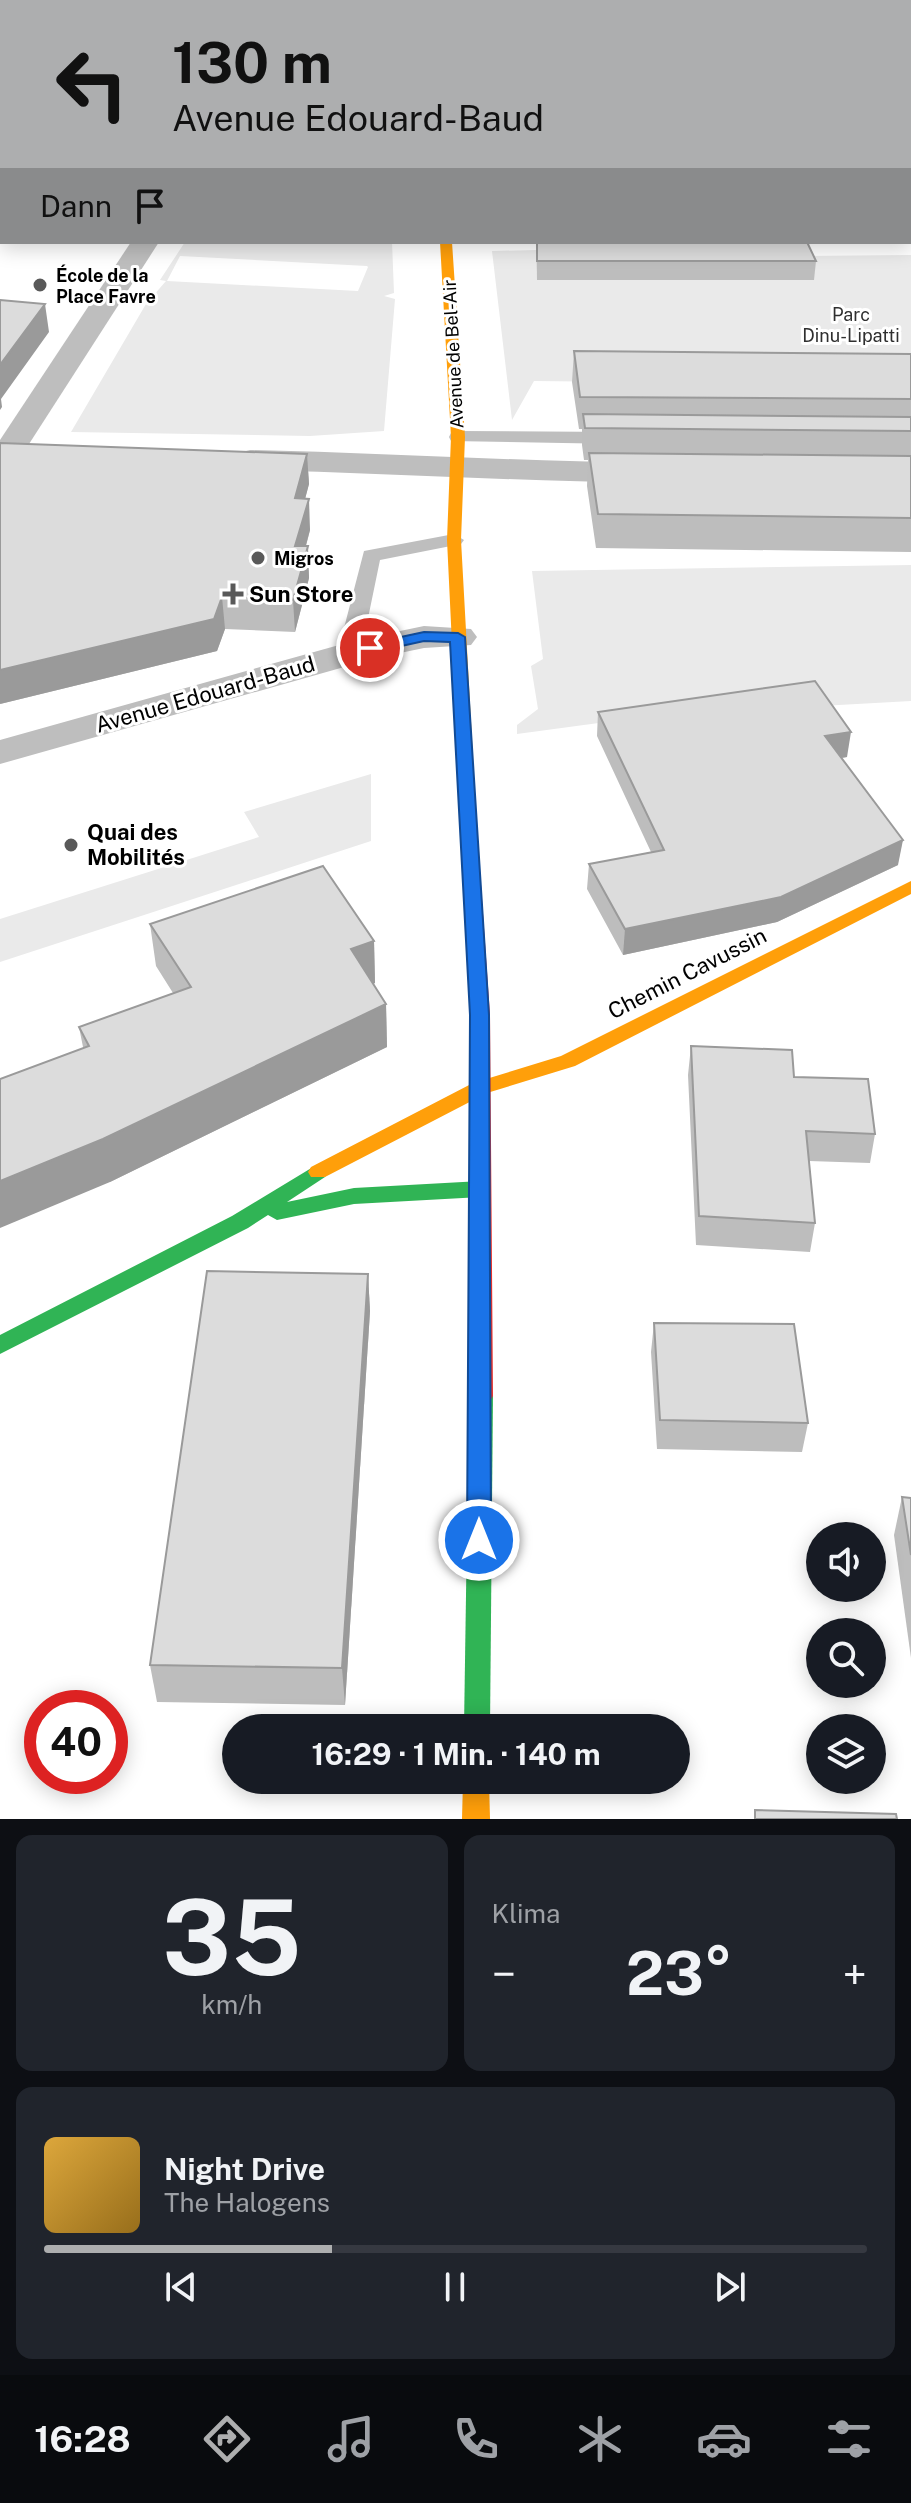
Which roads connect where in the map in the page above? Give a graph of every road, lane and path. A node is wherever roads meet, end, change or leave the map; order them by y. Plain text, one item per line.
1 (144, 244) edge
2 (446, 244) edge
3 (631, 438) edge
4 (457, 451) junction
5 (16, 452) edge
6 (224, 459) edge
7 (679, 473) edge
8 (454, 540) junction
9 (458, 637) junction
10 (370, 648) junction
11 (0, 752) edge
12 (911, 887) edge
13 (480, 1088) junction
14 (481, 1189) junction
15 (240, 1222) junction
16 (0, 1345) edge
17 (477, 1714) edge
18 (476, 1794) edge
19 (476, 1819) edge

1 - 5 street
2 - 4 street, Avenue de Bel-Air
3 - 4 lane
4 - 6 street
4 - 7 street
4 - 8 street, Avenue de Bel-Air
8 - 9 street, Avenue de Bel-Air
8 - 10 lane
9 - 10 street, Avenue Edouard-Baud
9 - 13 street, Avenue de Bel-Air
10 - 11 street, Avenue Edouard-Baud
12 - 13 street, Chemin Cavussin
13 - 14 street, Avenue de Bel-Air
13 - 15 street, Chemin Cavussin
14 - 15 street
14 - 17 street, Avenue de Bel-Air
15 - 16 street
18 - 19 street

